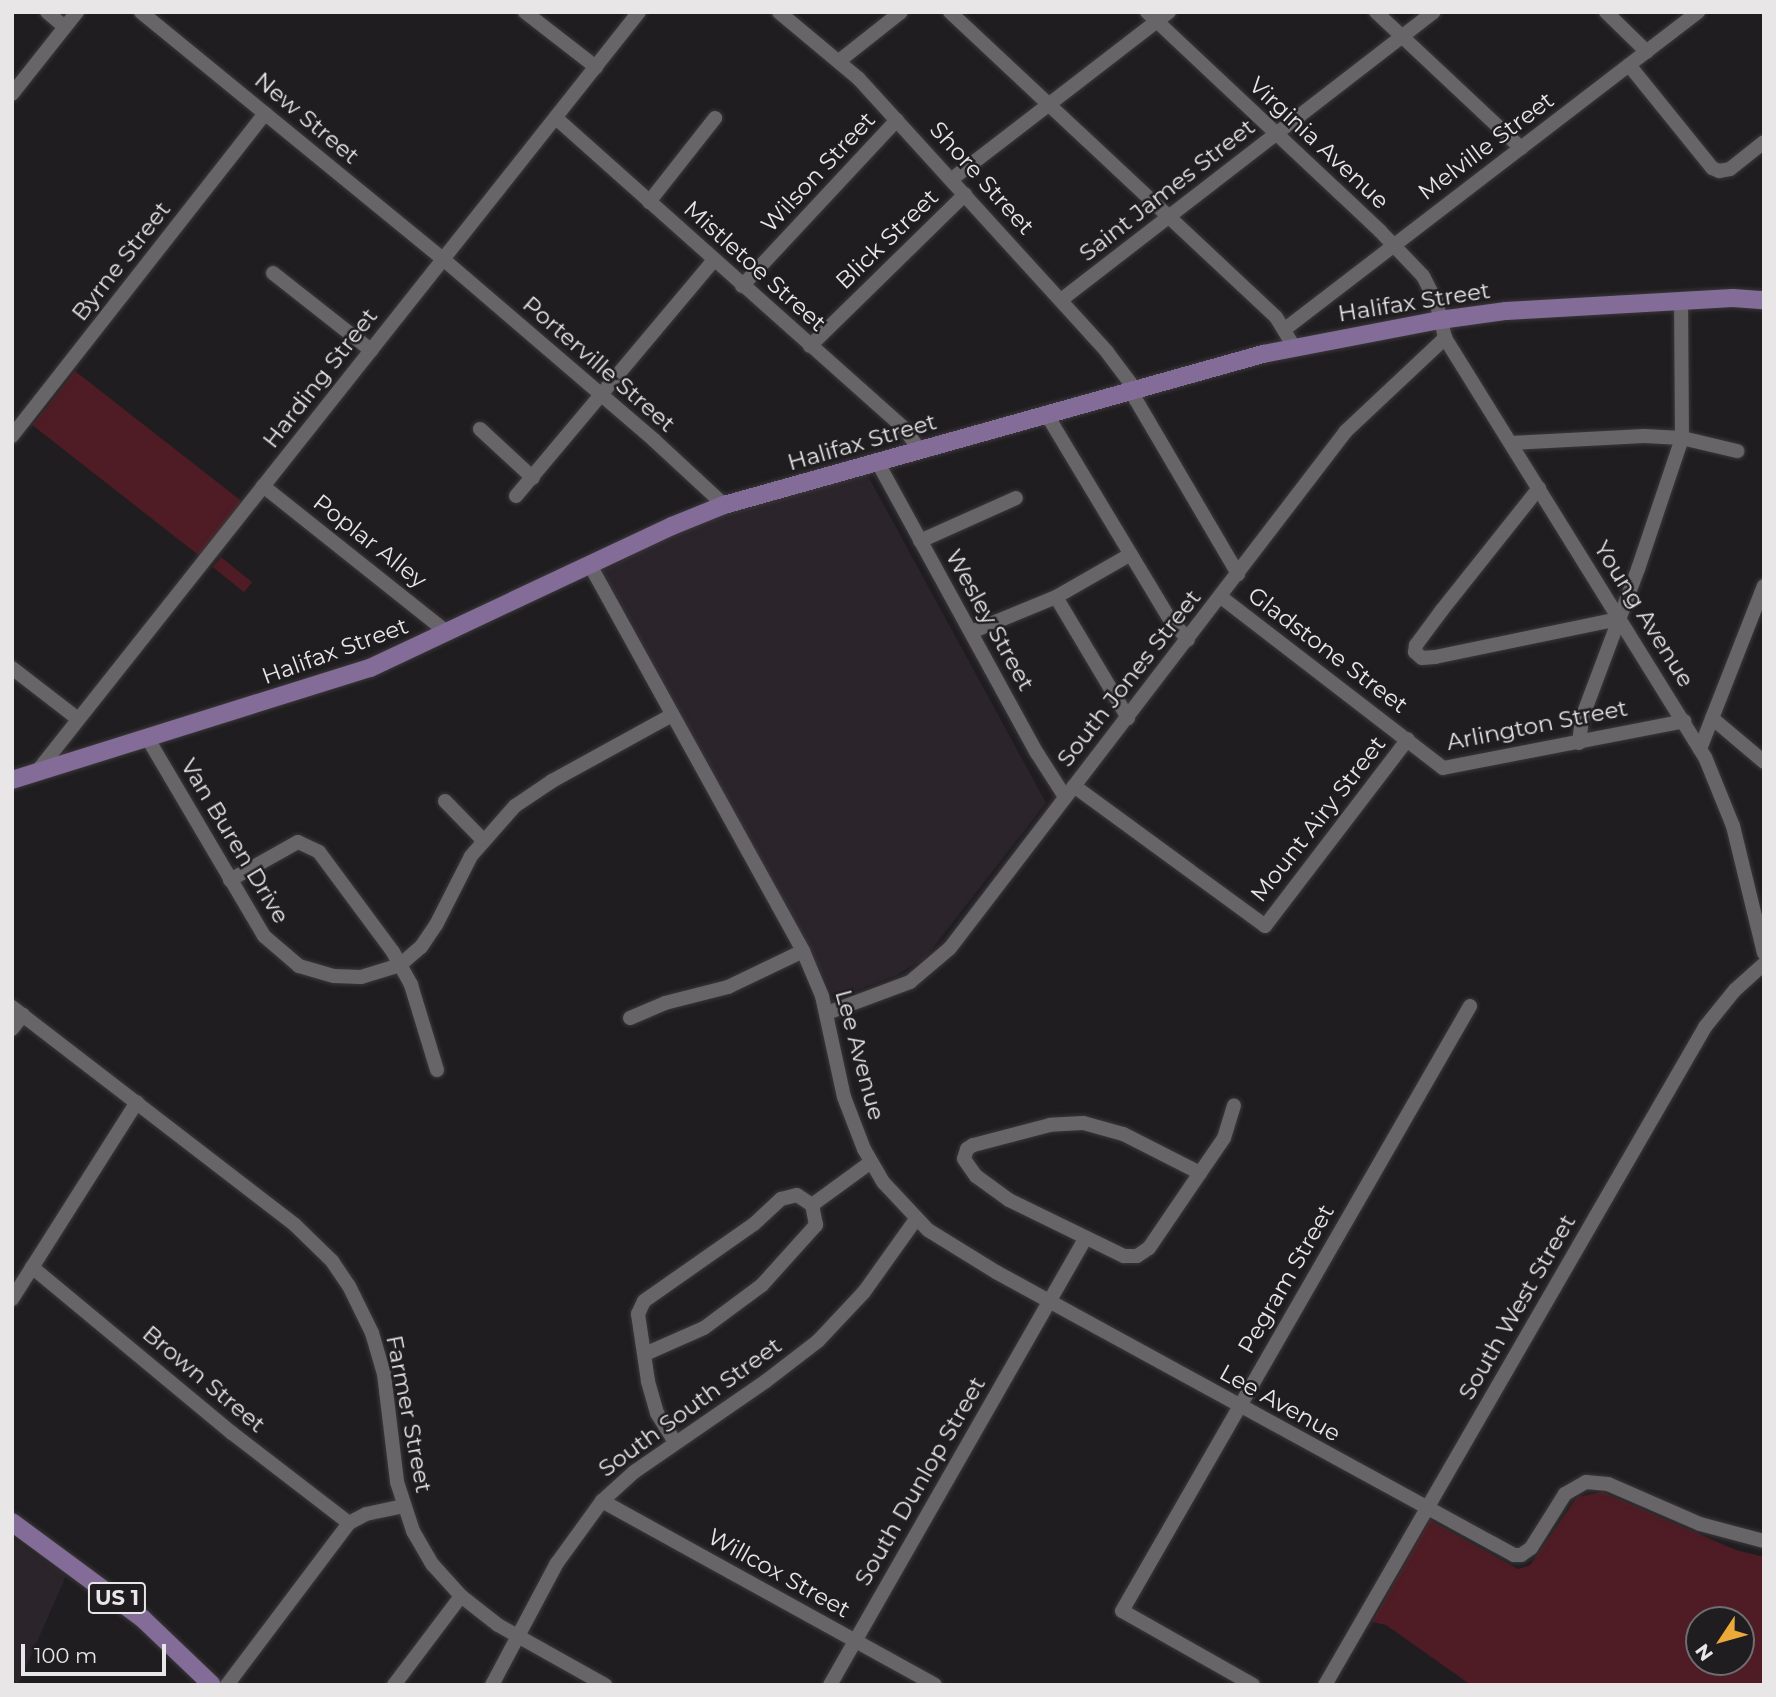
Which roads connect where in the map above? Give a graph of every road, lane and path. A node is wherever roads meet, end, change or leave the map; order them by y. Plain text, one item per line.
1 (47, 12) edge
2 (77, 12) edge
3 (141, 12) edge
4 (525, 12) edge
5 (639, 12) edge
6 (779, 12) edge
7 (901, 12) edge
8 (950, 12) edge
9 (1169, 12) edge
10 (1376, 12) edge
11 (1434, 12) edge
12 (1606, 12) edge
13 (1698, 12) edge
14 (1152, 17) edge
15 (65, 27) junction
16 (1402, 37) junction
17 (1647, 52) junction
18 (839, 61) junction
19 (1629, 65) junction
20 (596, 67) junction
21 (12, 94) edge
22 (1049, 105) junction
23 (265, 113) junction
24 (556, 118) junction
25 (715, 118) dead end
26 (897, 120) junction
27 (1277, 134) junction
28 (1764, 142) edge
29 (1521, 148) junction
30 (952, 179) junction
31 (965, 194) junction
32 (649, 202) junction
33 (1169, 218) junction
34 (1395, 245) junction
35 (443, 259) junction
36 (714, 260) junction
37 (274, 273) dead end
38 (742, 286) junction
39 (1061, 300) junction
40 (1764, 300) edge
41 (1681, 301) junction
42 (1440, 320) junction
43 (1285, 329) junction
44 (1445, 338) junction
45 (810, 346) junction
46 (1294, 347) junction
47 (371, 350) junction
48 (1133, 391) junction
49 (601, 396) junction
50 (1047, 415) junction
51 (481, 429) dead end
52 (12, 436) edge
53 (1682, 438) junction
54 (1511, 443) junction
55 (920, 451) junction
56 (1737, 451) dead end
57 (878, 463) junction
58 (533, 478) junction
59 (263, 486) junction
60 (1539, 488) junction
61 (516, 496) dead end
62 (1016, 498) dead end
63 (724, 505) junction
64 (920, 541) junction
65 (1131, 554) junction
66 (590, 565) junction
67 (1238, 574) junction
68 (1764, 586) edge
69 (1056, 597) junction
70 (1221, 597) junction
71 (1619, 619) junction
72 (971, 632) junction
73 (448, 633) junction
74 (1188, 640) junction
75 (12, 668) edge
76 (672, 715) junction
77 (1128, 718) junction
78 (1712, 718) junction
79 (78, 719) junction
80 (1684, 721) junction
81 (148, 739) junction
82 (1408, 739) junction
83 (1578, 743) junction
84 (1700, 748) junction
85 (1764, 762) edge
86 (36, 773) junction
87 (12, 780) edge
88 (1070, 792) junction
89 (445, 801) dead end
90 (482, 839) junction
91 (230, 880) junction
92 (1265, 926) joint
93 (803, 951) junction
94 (1764, 953) edge
95 (1764, 964) edge
96 (400, 965) junction
97 (1470, 1006) dead end
98 (18, 1011) edge
99 (827, 1013) junction
100 (630, 1018) dead end
101 (12, 1029) edge
102 (437, 1070) dead end
103 (137, 1102) junction
104 (1234, 1105) dead end
105 (871, 1162) junction
106 (1200, 1173) junction
107 (812, 1205) junction
108 (916, 1219) junction
109 (1085, 1239) junction
110 (32, 1267) junction
111 (12, 1299) edge
112 (1049, 1300) junction
113 (645, 1354) junction
114 (1240, 1406) junction
115 (676, 1442) junction
116 (602, 1501) junction
117 (403, 1506) junction
118 (1428, 1507) junction
119 (12, 1522) edge
120 (349, 1523) junction
121 (1764, 1541) edge
122 (461, 1596) junction
123 (516, 1636) junction
124 (855, 1640) junction
125 (212, 1685) edge
126 (227, 1685) edge
127 (394, 1685) edge
128 (492, 1685) edge
129 (605, 1685) edge
130 (830, 1685) edge
131 (935, 1685) edge
132 (1253, 1685) edge
133 (1325, 1685) edge

1 - 15 street
2 - 15 street
3 - 23 street, New Street
4 - 20 street
5 - 20 street, Harding Street
6 - 18 street, Shore Street
7 - 18 street
8 - 22 street
9 - 14 street
10 - 16 street
11 - 16 street, Saint James Street
12 - 17 street
13 - 17 street, Melville Street
14 - 22 street
14 - 27 street, Virginia Avenue
15 - 21 street
16 - 27 street, Saint James Street
16 - 29 street
17 - 19 street, Melville Street
18 - 26 street, Shore Street
19 - 28 street
19 - 29 street, Melville Street
20 - 24 street, Harding Street
22 - 30 street
22 - 33 street
23 - 35 street, New Street
23 - 52 street, Byrne Street
24 - 32 street, Mistletoe Street
24 - 35 street, Harding Street
25 - 32 street
26 - 30 street, Shore Street
26 - 38 street, Wilson Street
27 - 33 street, Saint James Street
27 - 34 street, Virginia Avenue
29 - 34 street, Melville Street
30 - 31 street, Shore Street
31 - 39 street, Shore Street
31 - 45 street, Blick Street
32 - 36 street, Mistletoe Street
33 - 39 street, Saint James Street
33 - 43 street
34 - 42 street, Virginia Avenue
34 - 43 street, Melville Street
35 - 47 street, Harding Street
35 - 49 street, Porterville Street
36 - 38 street, Mistletoe Street
36 - 49 street
37 - 47 street
38 - 45 street, Mistletoe Street
39 - 48 street, Shore Street
40 - 41 main road, Halifax Street
41 - 42 main road, Halifax Street
41 - 53 street
42 - 44 street, Young Avenue
42 - 46 main road, Halifax Street
43 - 46 street
44 - 54 street, Young Avenue
44 - 67 street, South Jones Street
45 - 55 street, Mistletoe Street
46 - 48 main road, Halifax Street
47 - 59 street, Harding Street
48 - 50 main road, Halifax Street
48 - 67 street, Shore Street
49 - 58 street
49 - 63 street, Porterville Street
50 - 55 main road, Halifax Street
50 - 65 street
51 - 58 street
53 - 54 street
53 - 56 street
53 - 71 street
54 - 60 street, Young Avenue
55 - 57 main road, Halifax Street
57 - 63 main road, Halifax Street
57 - 64 street, Wesley Street
58 - 61 street
59 - 73 street, Poplar Alley
59 - 79 street, Harding Street
60 - 71 street, Young Avenue
60 - 71 street
62 - 64 street
63 - 66 main road, Halifax Street
64 - 72 street, Wesley Street
65 - 69 street
65 - 74 street
66 - 73 main road, Halifax Street
66 - 76 street, Lee Avenue
67 - 70 street, South Jones Street
68 - 78 street
69 - 72 street
69 - 77 street
70 - 74 street, South Jones Street
70 - 82 street, Gladstone Street
71 - 80 street, Young Avenue
71 - 83 street
72 - 88 street, Wesley Street
73 - 81 main road, Halifax Street
74 - 77 street, South Jones Street
75 - 79 street
76 - 90 street, Van Buren Drive
76 - 93 street, Lee Avenue
77 - 88 street, South Jones Street
78 - 84 street
78 - 85 street
79 - 86 street, Harding Street
80 - 83 street, Arlington Street
80 - 84 street, Young Avenue
81 - 86 main road, Halifax Street
81 - 91 street, Van Buren Drive
82 - 83 street, Arlington Street
82 - 92 street, Mount Airy Street
84 - 94 street, Young Avenue
86 - 87 main road, Halifax Street
88 - 92 street, Wesley Street
88 - 99 street, South Jones Street
89 - 90 street
90 - 96 street, Van Buren Drive
91 - 96 street, Van Buren Drive
91 - 96 street
93 - 99 street, Lee Avenue
93 - 100 street
95 - 118 street, South West Street
96 - 102 street
97 - 114 street, Pegram Street
98 - 101 street
98 - 103 street, Farmer Street
99 - 105 street, Lee Avenue
103 - 110 street
103 - 117 street, Farmer Street
104 - 106 street
105 - 107 street
105 - 108 street, Lee Avenue
106 - 109 street
106 - 109 street
107 - 113 street
107 - 113 street
108 - 112 street, Lee Avenue
108 - 115 street, South South Street
109 - 112 street, South Dunlop Street
110 - 111 street
110 - 120 street, Brown Street
112 - 114 street, Lee Avenue
112 - 124 street, South Dunlop Street
113 - 115 street
114 - 118 street, Lee Avenue
114 - 132 street, Pegram Street
115 - 116 street, South South Street
116 - 123 street, South South Street
116 - 124 street, Willcox Street
117 - 120 street
117 - 122 street, Farmer Street
118 - 121 street, Lee Avenue
118 - 133 street, South West Street
119 - 125 main road, US 1
120 - 126 street
122 - 123 street, Farmer Street
122 - 127 street
123 - 128 street, South South Street
123 - 129 street, Farmer Street
124 - 130 street, South Dunlop Street
124 - 131 street, Willcox Street

